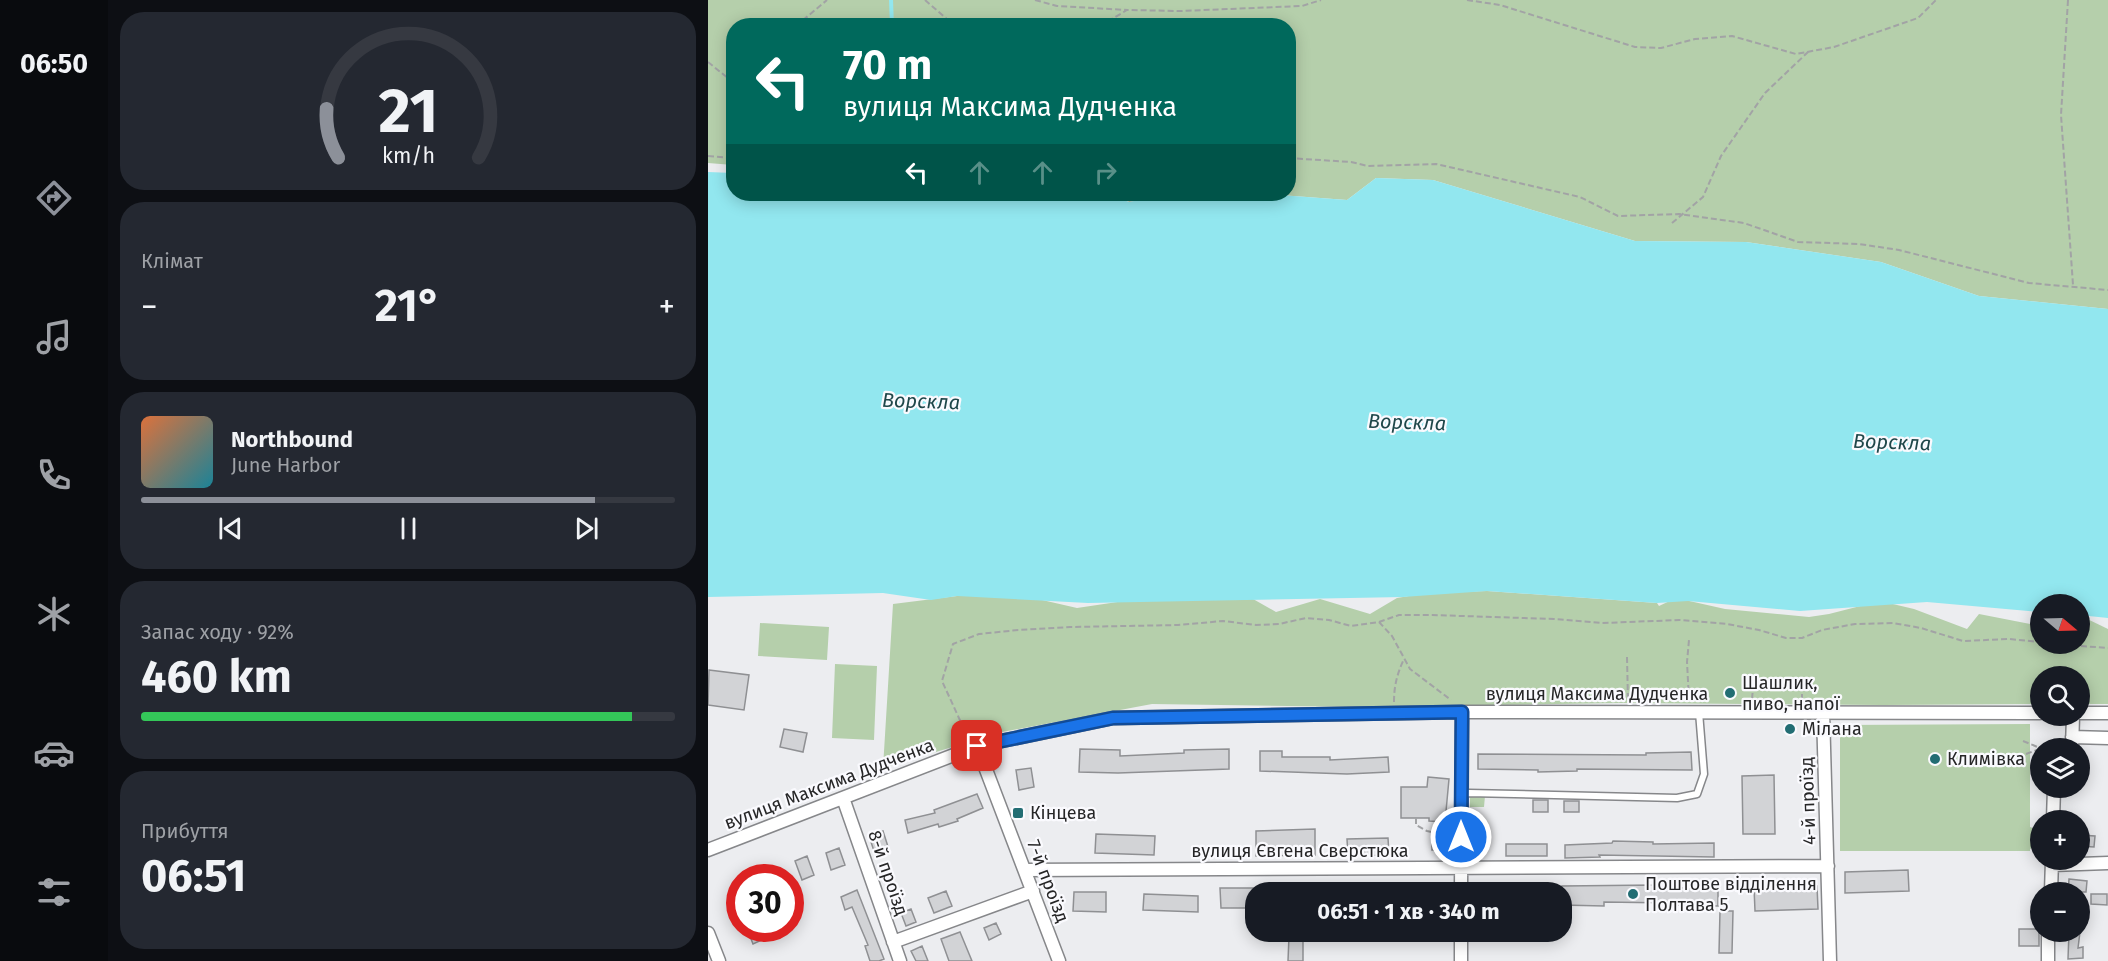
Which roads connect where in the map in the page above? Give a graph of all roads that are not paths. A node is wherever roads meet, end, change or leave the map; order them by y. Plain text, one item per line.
1 (1694, 709) junction
2 (1462, 712) junction
3 (1822, 712) junction
4 (2030, 713) edge
5 (2090, 713) edge
6 (2108, 713) edge
7 (2108, 738) edge
8 (2090, 740) edge
9 (977, 746) junction
10 (1461, 794) junction
11 (843, 798) junction
12 (708, 850) edge
13 (2090, 863) edge
14 (2108, 863) edge
15 (1828, 866) junction
16 (1460, 868) junction
17 (1024, 870) junction
18 (1461, 882) edge
19 (1033, 891) junction
20 (708, 933) edge
21 (893, 942) junction
22 (1461, 942) edge
23 (2048, 942) edge
24 (719, 961) edge
25 (900, 961) edge
26 (1059, 961) edge
27 (1461, 961) edge
28 (1830, 961) edge
29 (2048, 961) edge

1 - 2 street, вулиця Максима Дудченка
1 - 3 street, вулиця Максима Дудченка
1 - 10 lane
2 - 9 street, вулиця Максима Дудченка
2 - 10 street
3 - 4 street, вулиця Максима Дудченка
3 - 15 street, 4-й проїзд
5 - 6 street
7 - 8 street
9 - 11 street, вулиця Максима Дудченка
9 - 17 street, 7-й проїзд
10 - 16 street
11 - 12 street, вулиця Максима Дудченка
11 - 21 street, 8-й проїзд
13 - 14 street
15 - 16 street, вулиця Євгена Сверстюка
15 - 28 street, 4-й проїзд
16 - 17 street, вулиця Євгена Сверстюка
16 - 18 street
17 - 19 street, 7-й проїзд
19 - 21 street
19 - 26 street, 7-й проїзд
20 - 24 street
21 - 25 street, 8-й проїзд
22 - 27 street
23 - 29 street

